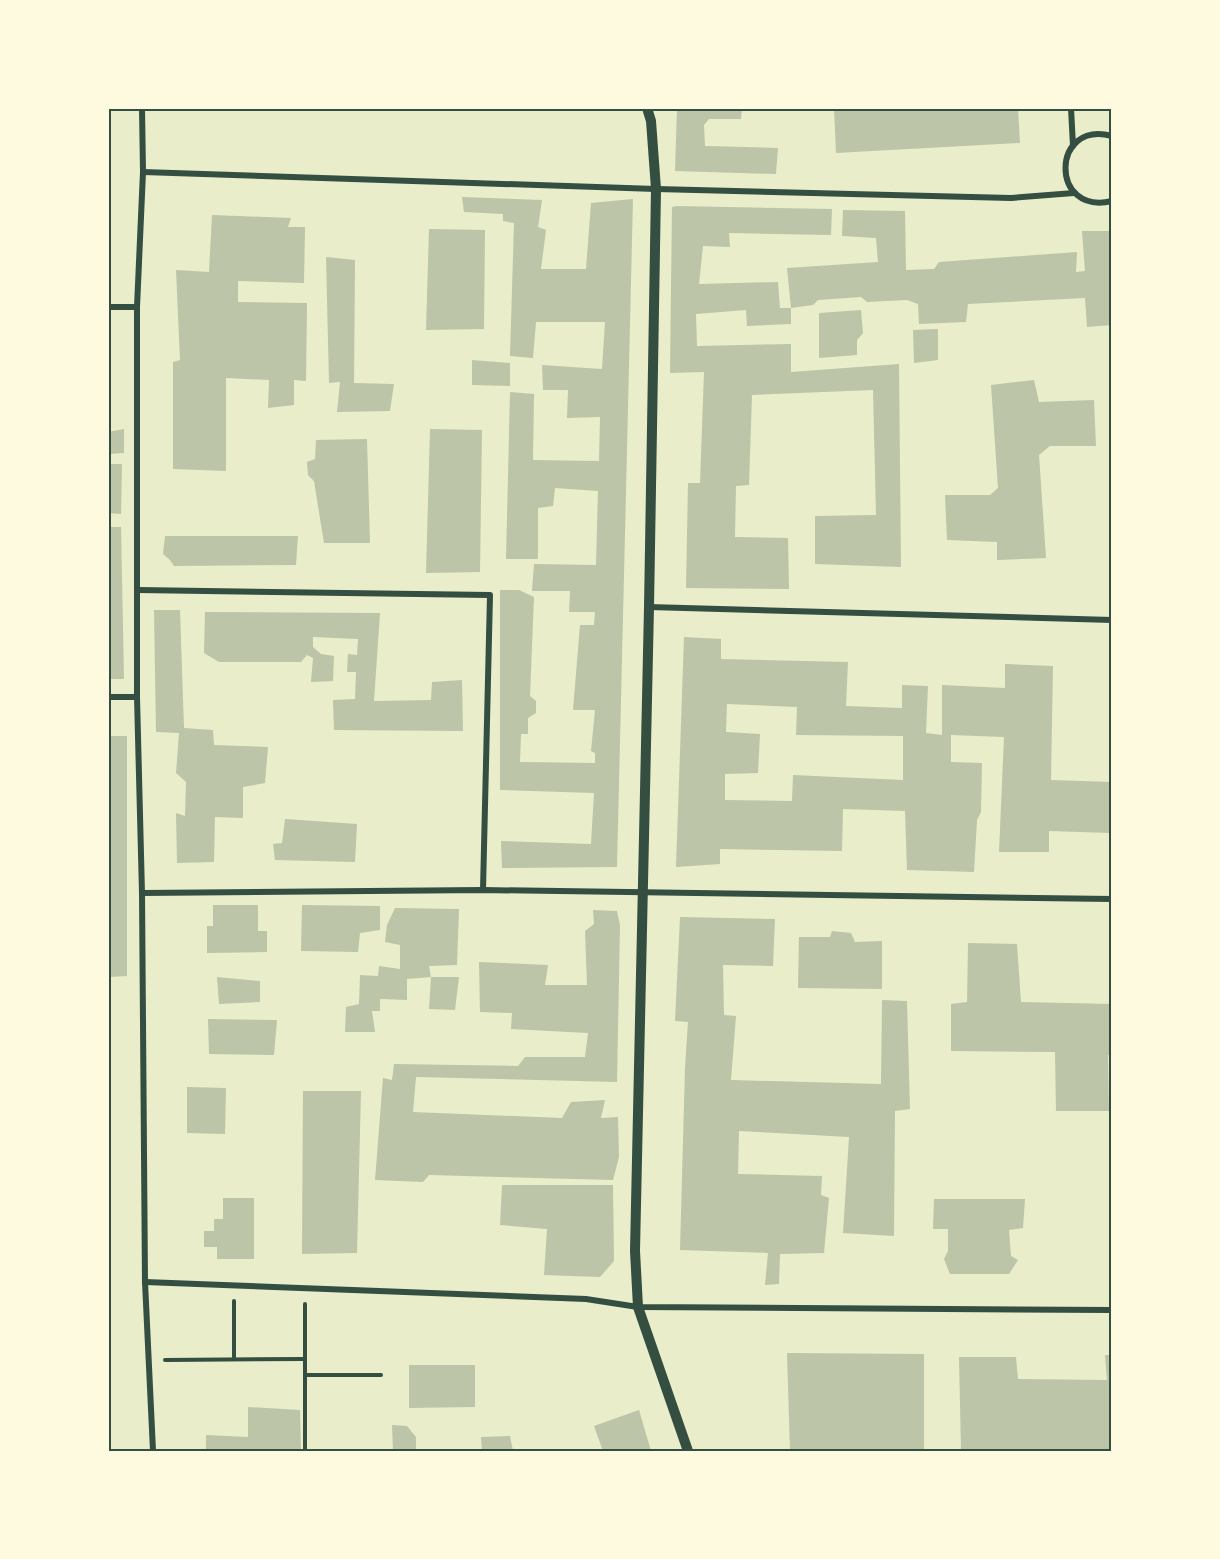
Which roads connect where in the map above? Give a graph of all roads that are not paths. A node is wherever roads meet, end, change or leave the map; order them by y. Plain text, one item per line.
1 (142, 108) edge
2 (647, 108) edge
3 (1071, 108) edge
4 (1112, 136) edge
5 (1073, 146) junction
6 (143, 172) junction
7 (656, 189) junction
8 (1074, 193) junction
9 (1112, 201) edge
10 (108, 307) edge
11 (137, 308) junction
12 (138, 590) junction
13 (649, 607) junction
14 (1112, 620) edge
15 (108, 697) edge
16 (137, 697) junction
17 (483, 890) junction
18 (643, 892) junction
19 (142, 893) junction
20 (1112, 899) edge
21 (146, 1282) junction
22 (638, 1307) junction
23 (1112, 1310) edge
24 (153, 1451) edge
25 (688, 1451) edge

1 - 6 street
2 - 7 street
3 - 5 street
4 - 5 street
5 - 8 street
6 - 7 street
6 - 11 street
7 - 8 street
7 - 13 street
8 - 9 street
10 - 11 street
11 - 12 street
12 - 16 street
12 - 17 street
13 - 14 street
13 - 18 street
15 - 16 street
16 - 19 street
17 - 18 street
17 - 19 street
18 - 20 street
18 - 22 street
19 - 21 street
21 - 22 street
21 - 24 street
22 - 23 street
22 - 25 street

